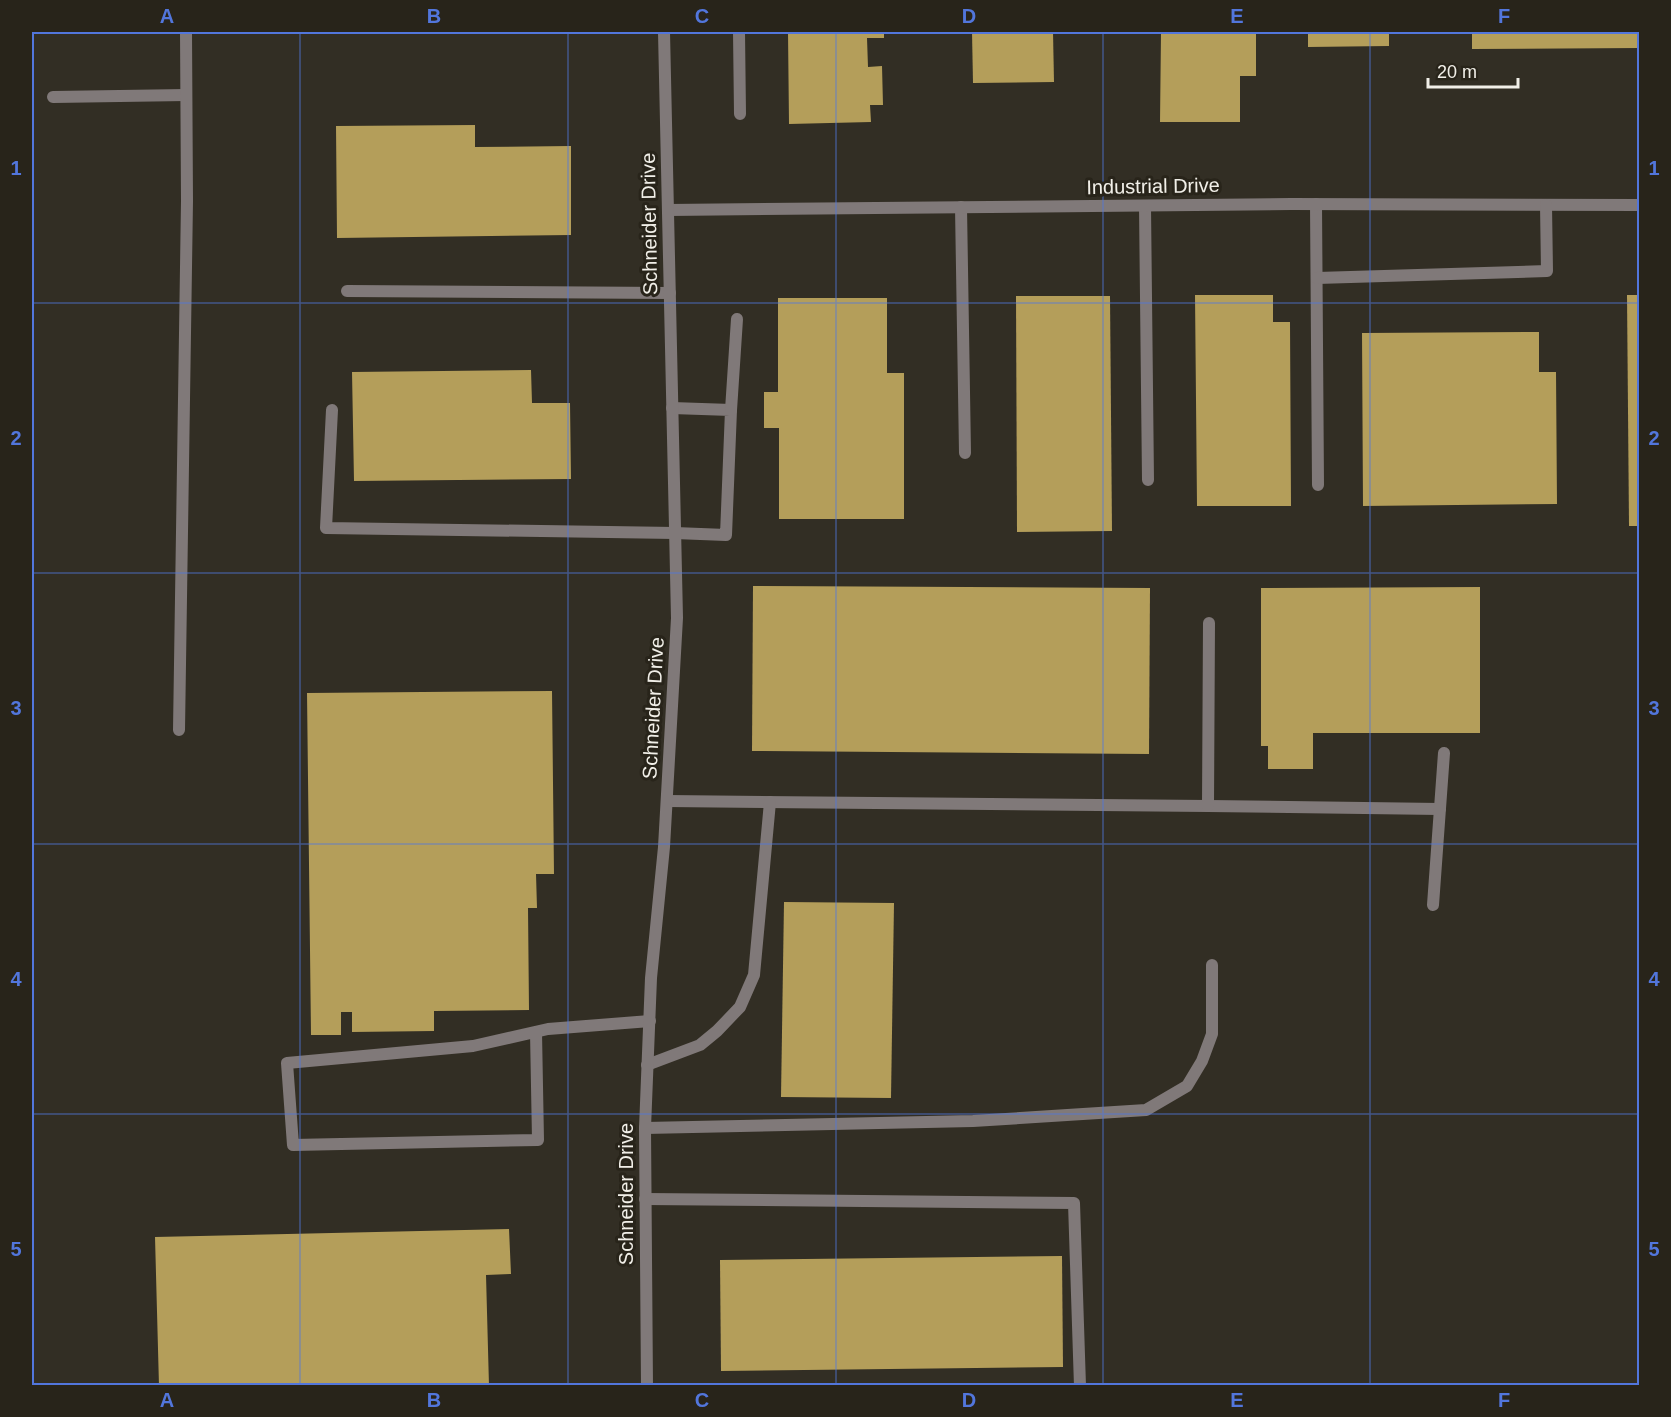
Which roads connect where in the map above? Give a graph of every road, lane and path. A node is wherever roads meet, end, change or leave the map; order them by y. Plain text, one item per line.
1 (186, 32) edge
2 (664, 32) edge
3 (739, 32) edge
4 (186, 95) junction
5 (53, 97) dead end
6 (740, 114) dead end
7 (1316, 204) junction
8 (1546, 205) junction
9 (1640, 205) edge
10 (1146, 206) junction
11 (961, 207) junction
12 (668, 210) junction
13 (1317, 278) junction
14 (347, 291) dead end
15 (669, 293) junction
16 (737, 319) dead end
17 (672, 408) junction
18 (332, 410) dead end
19 (731, 410) junction
20 (965, 453) dead end
21 (1148, 480) dead end
22 (1318, 485) dead end
23 (675, 533) junction
24 (1209, 623) dead end
25 (179, 730) dead end
26 (1444, 753) dead end
27 (667, 801) junction
28 (770, 802) junction
29 (1208, 806) junction
30 (1440, 810) junction
31 (1432, 905) dead end
32 (1212, 965) dead end
33 (650, 1021) junction
34 (536, 1032) junction
35 (647, 1065) junction
36 (645, 1128) junction
37 (645, 1199) junction
38 (647, 1386) edge
39 (1080, 1386) edge

1 - 4 lane
2 - 12 lane, Schneider Drive
3 - 6 lane
4 - 5 lane
4 - 25 lane
7 - 8 lane, Industrial Drive
7 - 10 lane, Industrial Drive
7 - 13 lane
8 - 9 lane, Industrial Drive
8 - 13 lane
10 - 11 lane, Industrial Drive
10 - 21 lane
11 - 12 lane, Industrial Drive
11 - 20 lane
12 - 15 lane, Schneider Drive
13 - 22 lane
14 - 15 lane
15 - 17 lane, Schneider Drive
16 - 19 lane
17 - 19 lane
17 - 23 lane, Schneider Drive
18 - 23 lane
19 - 23 lane
23 - 27 lane, Schneider Drive
24 - 29 lane
26 - 30 lane
27 - 28 lane
27 - 33 lane, Schneider Drive
28 - 29 lane
28 - 35 lane
29 - 30 lane
30 - 31 lane
32 - 36 lane
33 - 34 lane
33 - 35 lane, Schneider Drive
34 - 34 lane
35 - 36 lane, Schneider Drive
36 - 37 lane, Schneider Drive
37 - 38 lane, Schneider Drive
37 - 39 lane

